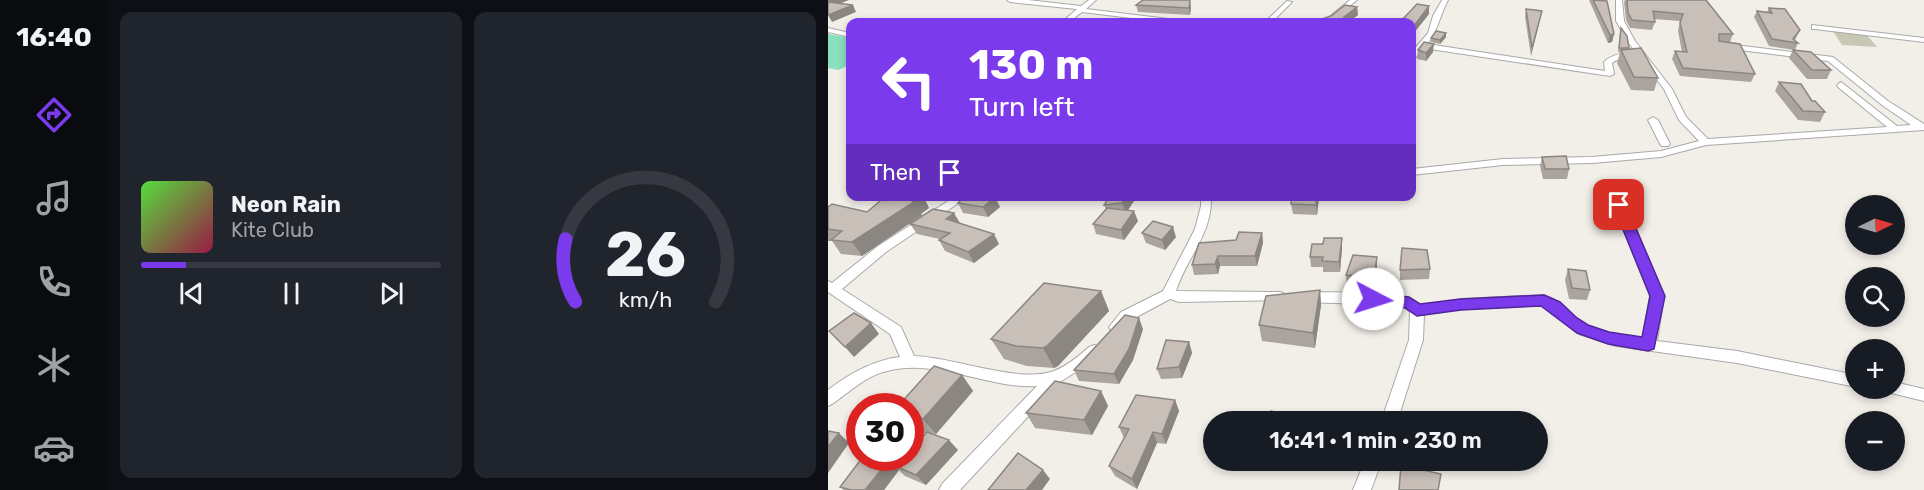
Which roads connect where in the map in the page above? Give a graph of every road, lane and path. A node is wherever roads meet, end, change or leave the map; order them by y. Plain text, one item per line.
1 (1010, 0) edge
2 (1093, 0) edge
3 (1354, 0) edge
4 (1445, 0) edge
5 (1619, 0) edge
6 (1289, 2) dead end
7 (1082, 9) junction
8 (1070, 18) edge
9 (1147, 18) edge
10 (1272, 18) edge
11 (1331, 18) edge
12 (1815, 27) dead end
13 (828, 30) edge
14 (846, 33) edge
15 (1924, 40) edge
16 (1421, 45) junction
17 (1721, 45) edge
18 (1416, 51) edge
19 (1644, 56) junction
20 (1841, 86) dead end
21 (1653, 120) dead end
22 (1922, 127) edge
23 (1895, 129) junction
24 (1706, 142) junction
25 (1665, 144) dead end
26 (1416, 172) edge
27 (1613, 190) dead end
28 (956, 201) edge
29 (1209, 201) edge
30 (830, 288) edge
31 (1169, 294) junction
32 (1417, 310) junction
33 (1648, 344) junction
34 (910, 363) junction
35 (1054, 378) junction
36 (1845, 379) edge
37 (1905, 391) edge
38 (1924, 395) edge
39 (828, 399) edge
40 (1393, 411) edge
41 (1370, 471) edge
42 (948, 490) edge
43 (1362, 490) edge

1 - 7 street
2 - 7 street
3 - 11 street
4 - 16 street
5 - 19 street
6 - 10 street
7 - 8 street
7 - 9 street
12 - 15 street
13 - 14 street
16 - 18 street
16 - 19 street
17 - 22 street
19 - 24 street
20 - 23 street
21 - 25 street
22 - 23 street
23 - 24 street
24 - 26 street
27 - 33 street
28 - 30 street
29 - 31 street
30 - 34 street
31 - 32 street
31 - 35 street
32 - 33 street
32 - 40 street
33 - 36 street
34 - 35 street
34 - 39 street
35 - 42 street
37 - 38 street
41 - 43 street

